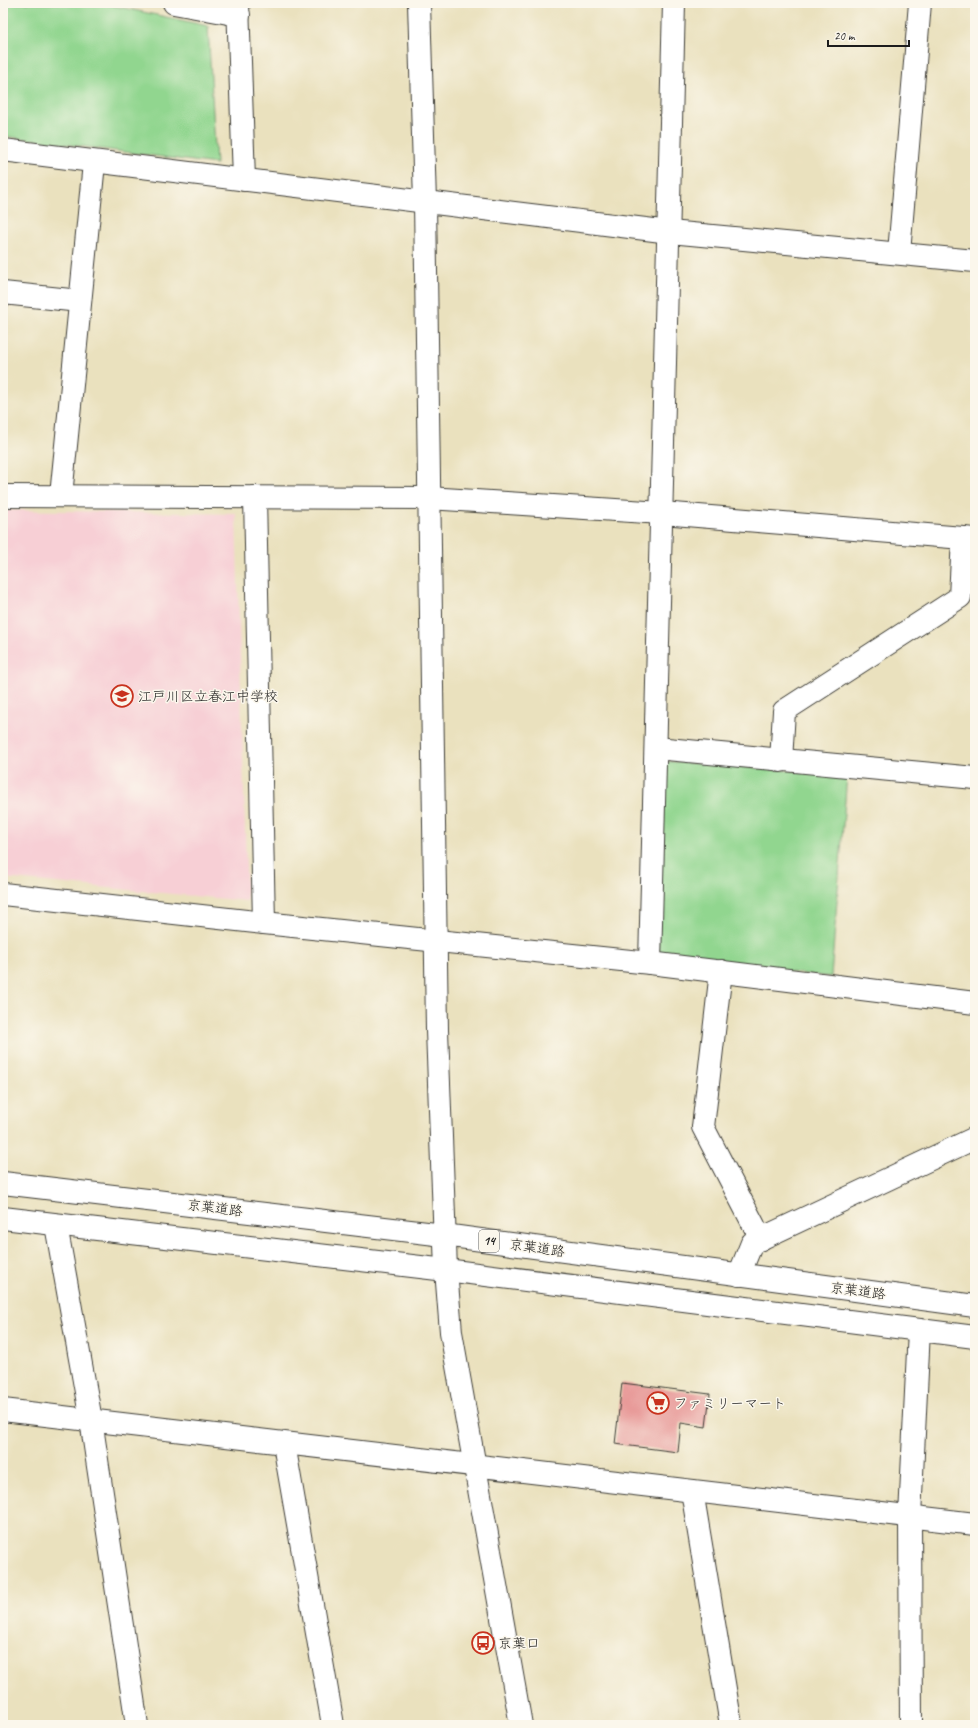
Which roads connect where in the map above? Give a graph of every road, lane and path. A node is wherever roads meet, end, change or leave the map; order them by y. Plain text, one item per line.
1 (174, 3) edge
2 (419, 3) edge
3 (674, 3) edge
4 (920, 3) edge
5 (239, 9) edge
6 (3, 150) edge
7 (94, 163) junction
8 (244, 180) junction
9 (425, 202) junction
10 (670, 232) junction
11 (899, 253) junction
12 (975, 261) edge
13 (3, 293) edge
14 (80, 301) junction
15 (3, 496) edge
16 (61, 496) junction
17 (254, 497) junction
18 (428, 498) junction
19 (662, 513) junction
20 (969, 539) edge
21 (656, 748) junction
22 (781, 760) junction
23 (975, 778) edge
24 (3, 894) edge
25 (264, 923) junction
26 (436, 941) junction
27 (650, 963) junction
28 (721, 971) junction
29 (975, 1003) edge
30 (975, 1138) edge
31 (3, 1183) edge
32 (3, 1218) edge
33 (56, 1225) junction
34 (444, 1235) junction
35 (761, 1239) junction
36 (446, 1270) junction
37 (739, 1275) junction
38 (975, 1306) edge
39 (919, 1330) junction
40 (975, 1337) edge
41 (3, 1410) edge
42 (91, 1420) junction
43 (284, 1444) junction
44 (476, 1467) junction
45 (692, 1492) junction
46 (910, 1516) junction
47 (975, 1524) edge
48 (137, 1725) edge
49 (333, 1725) edge
50 (521, 1725) edge
51 (731, 1725) edge
52 (911, 1725) edge

1 - 5 main road
2 - 9 main road
3 - 10 main road
4 - 11 main road
5 - 8 main road
6 - 7 main road
7 - 8 main road
7 - 14 main road
8 - 9 main road
9 - 10 main road
9 - 18 main road
10 - 11 main road
10 - 19 main road
11 - 12 main road
13 - 14 main road
14 - 16 main road
15 - 16 main road
16 - 17 main road
17 - 18 main road
17 - 25 main road
18 - 19 main road
18 - 26 main road
19 - 20 main road
19 - 21 main road
20 - 22 main road
21 - 22 main road
21 - 27 main road
22 - 23 main road
24 - 25 main road
25 - 26 main road
26 - 27 main road
26 - 34 main road
27 - 28 main road
28 - 29 main road
28 - 35 main road
30 - 35 main road
31 - 34 main road, 京葉道路 / 14
32 - 33 main road
33 - 36 main road
33 - 42 main road
34 - 36 main road
34 - 37 main road, 京葉道路 / 14
35 - 37 main road
36 - 39 main road
36 - 44 main road
37 - 38 main road, 京葉道路 / 14
39 - 40 main road
39 - 46 main road
41 - 42 main road
42 - 43 main road
42 - 48 main road
43 - 44 main road
43 - 49 main road
44 - 45 main road
44 - 50 main road
45 - 46 main road
45 - 51 main road
46 - 47 main road
46 - 52 main road

